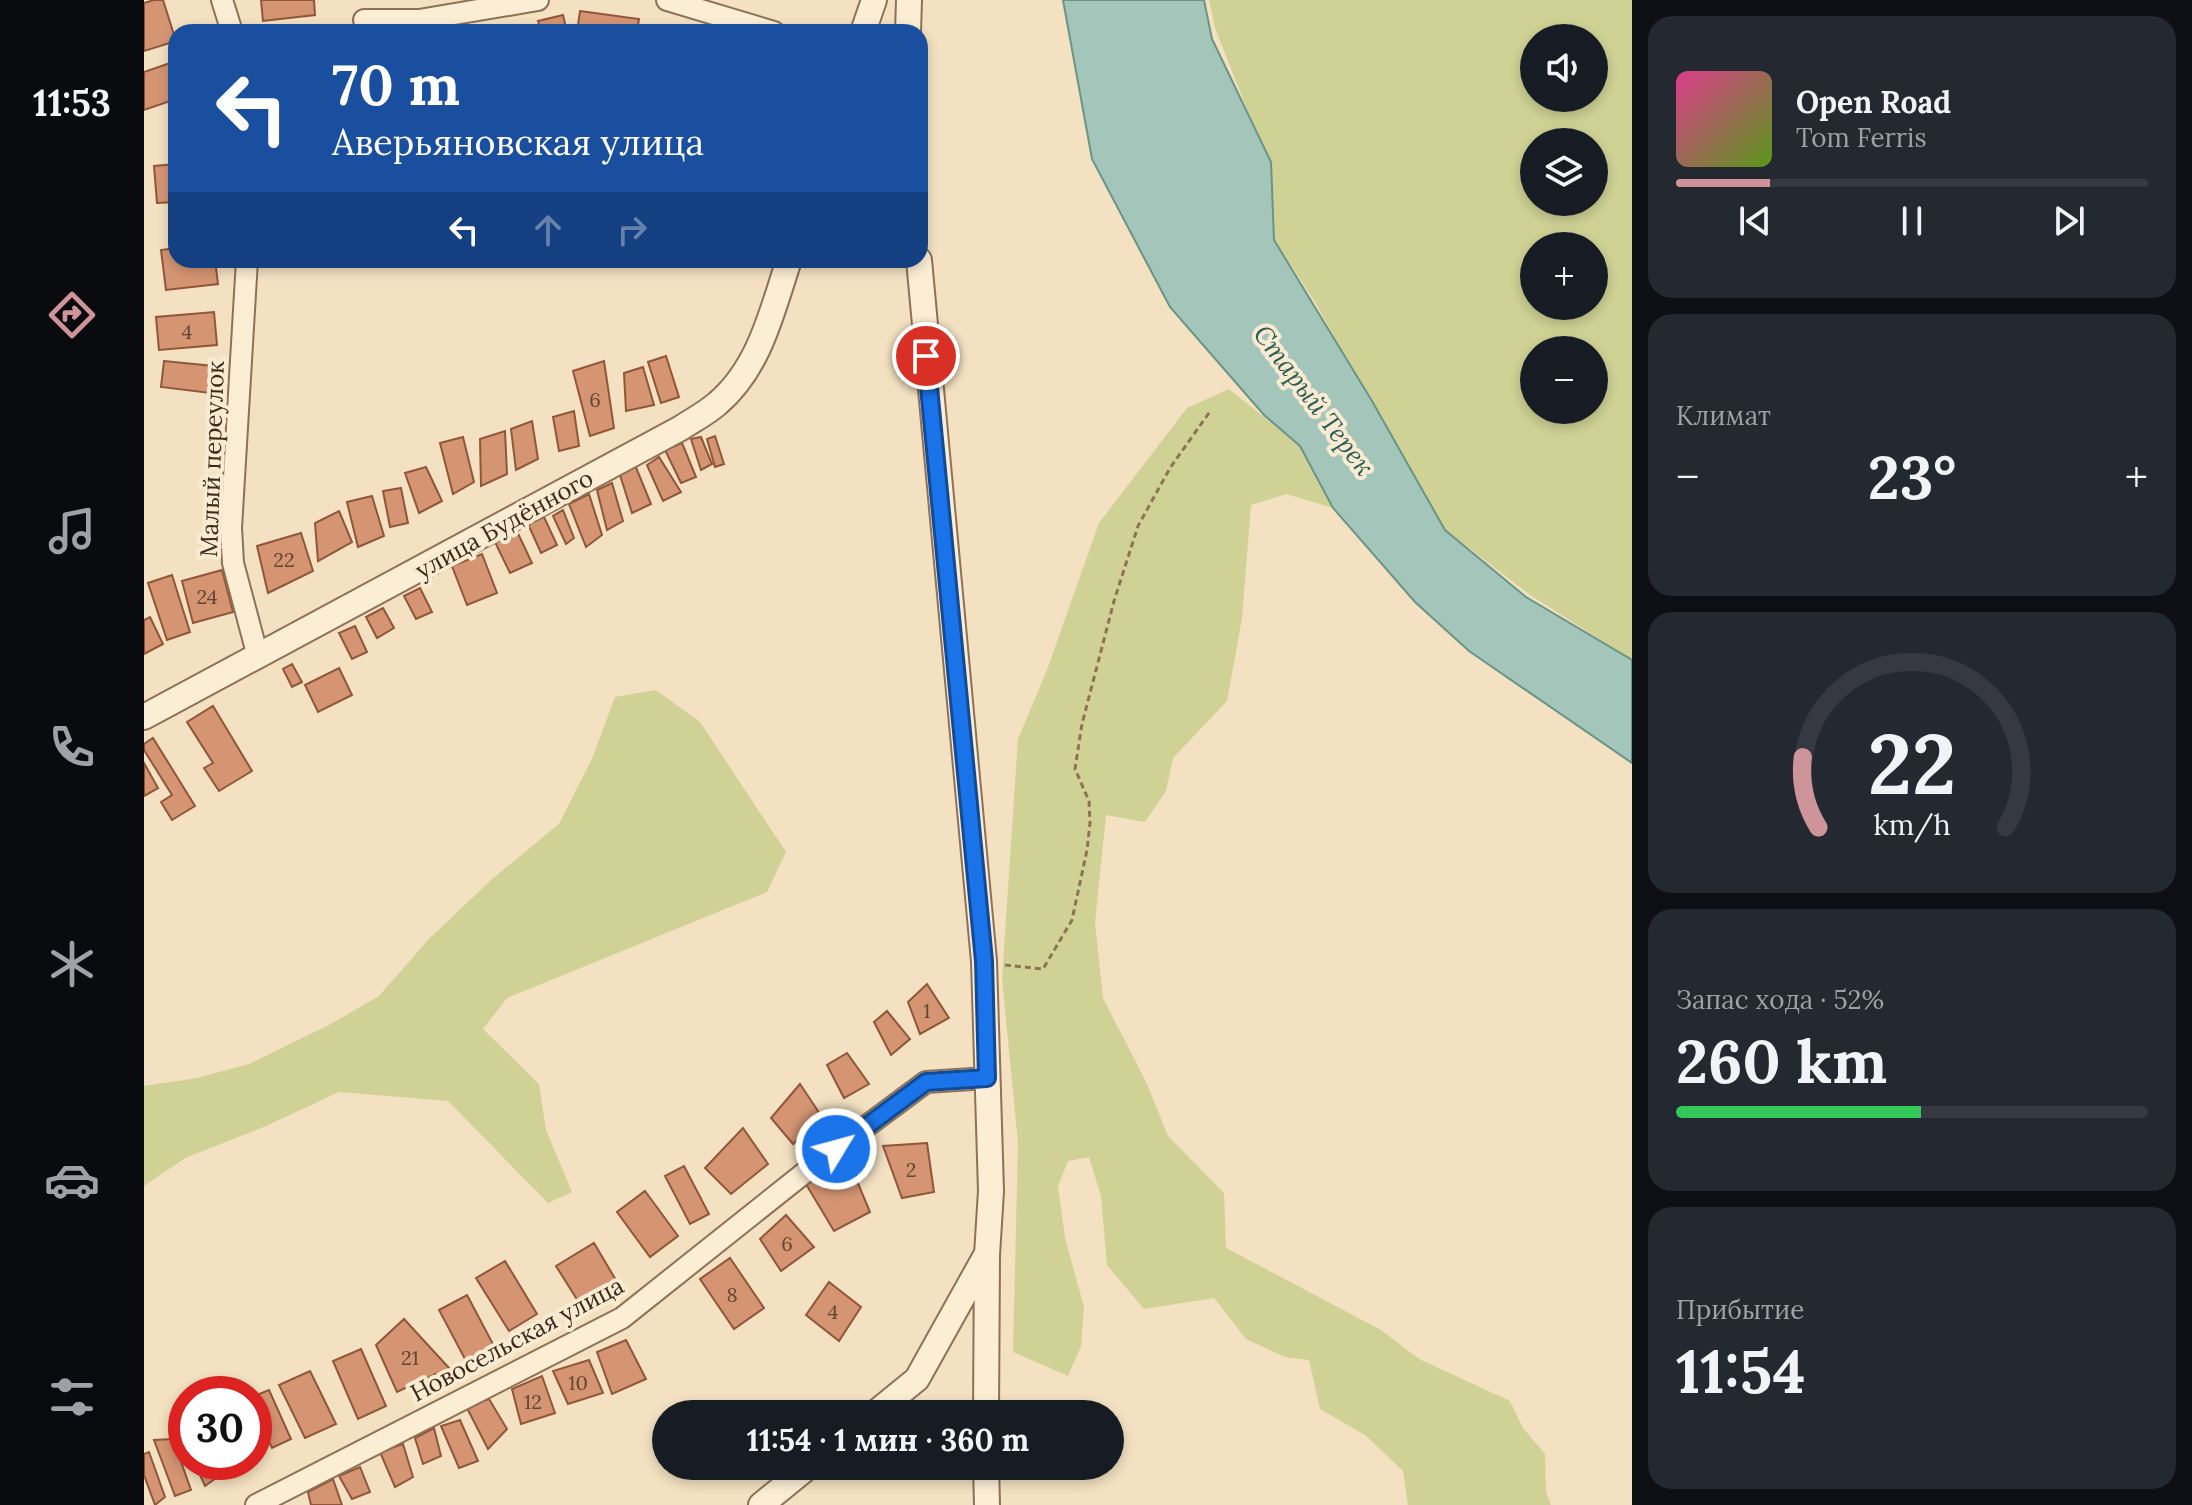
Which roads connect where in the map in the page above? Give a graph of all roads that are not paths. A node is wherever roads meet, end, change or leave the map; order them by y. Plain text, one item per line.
1 (222, 0) edge
2 (538, 0) edge
3 (667, 0) edge
4 (874, 0) edge
5 (909, 0) edge
6 (364, 20) dead end
7 (230, 24) edge
8 (747, 24) edge
9 (866, 24) edge
10 (908, 24) edge
11 (247, 268) edge
12 (786, 268) edge
13 (920, 268) edge
14 (258, 657) junction
15 (144, 717) edge
16 (987, 1078) junction
17 (987, 1255) junction
18 (891, 1400) edge
19 (986, 1400) edge
20 (792, 1480) edge
21 (986, 1480) edge
22 (256, 1505) edge
23 (761, 1505) edge
24 (987, 1505) edge

1 - 7 street
2 - 6 street
3 - 8 street
4 - 9 street
5 - 10 street
11 - 14 street, Малый переулок
12 - 14 street, улица Будённого
13 - 16 street
14 - 15 street, улица Будённого
16 - 17 street
16 - 22 street, Новосельская улица
17 - 18 street
17 - 19 street
20 - 23 street
21 - 24 street

